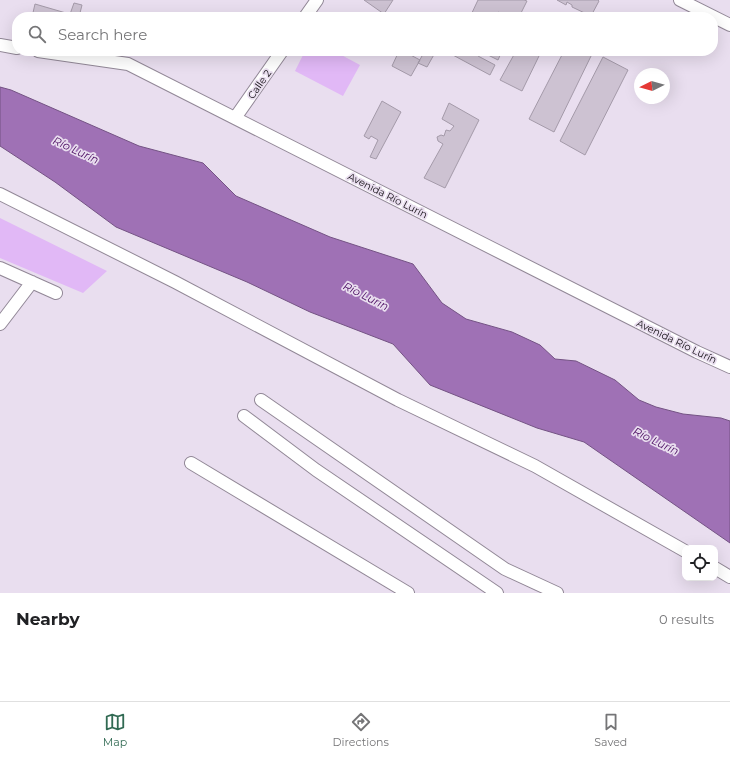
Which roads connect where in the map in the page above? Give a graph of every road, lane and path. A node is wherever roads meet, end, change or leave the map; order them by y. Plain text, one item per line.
1 (317, 0) edge
2 (680, 0) edge
3 (309, 12) edge
4 (704, 12) edge
5 (718, 19) edge
6 (730, 25) edge
7 (0, 45) edge
8 (12, 47) edge
9 (73, 56) edge
10 (279, 56) edge
11 (236, 118) junction
12 (0, 194) edge
13 (0, 268) edge
14 (32, 282) junction
15 (56, 293) dead end
16 (0, 324) edge
17 (730, 367) edge
18 (261, 400) dead end
19 (244, 416) dead end
20 (191, 463) dead end
21 (682, 549) edge
22 (718, 570) edge
23 (730, 577) edge
24 (492, 592) edge
25 (408, 593) edge
26 (557, 593) edge

1 - 3 street
2 - 4 street
5 - 6 street
7 - 8 street
9 - 11 street, Avenida Río Lurín
10 - 11 street, Calle 2
11 - 17 street, Avenida Río Lurín
12 - 21 street
13 - 14 street
14 - 15 street
14 - 16 street
18 - 26 street
19 - 24 street
20 - 25 street
22 - 23 street

